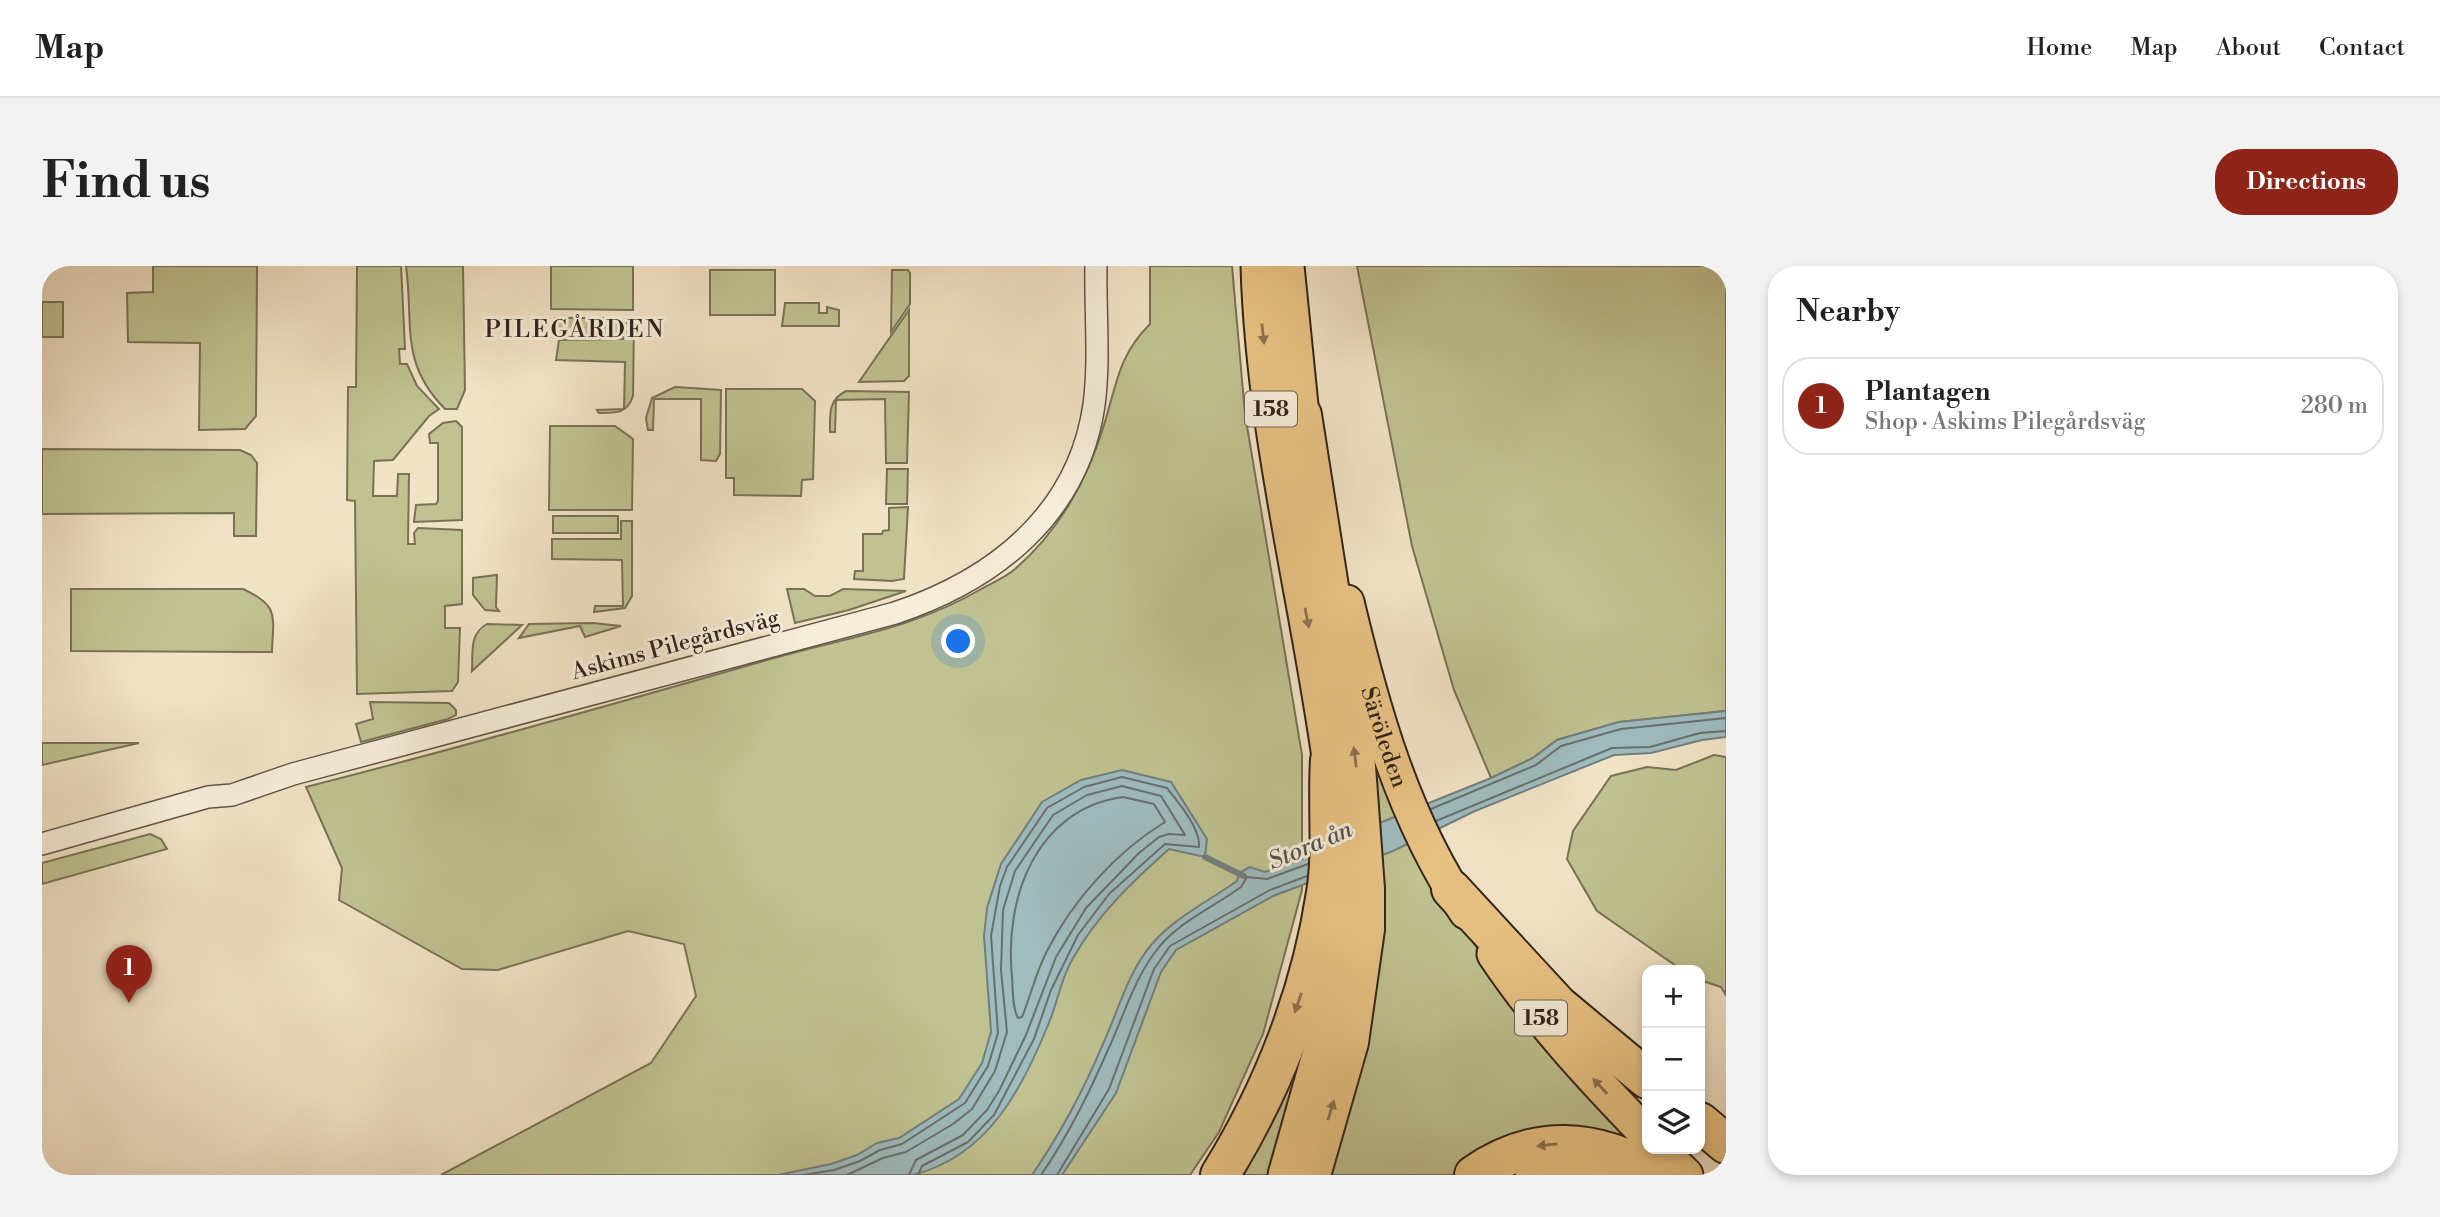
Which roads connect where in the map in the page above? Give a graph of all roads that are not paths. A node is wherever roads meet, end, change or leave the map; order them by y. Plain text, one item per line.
1 (1096, 266) edge
2 (1258, 266) edge
3 (1287, 266) edge
4 (1302, 415) junction
5 (1330, 760) joint
6 (1343, 826) junction
7 (42, 844) edge
8 (1451, 889) junction
9 (1344, 890) junction
10 (1642, 1075) edge
11 (1705, 1126) edge
12 (1642, 1130) edge
13 (1726, 1144) edge
14 (1665, 1154) edge
15 (1220, 1175) edge
16 (1286, 1175) edge
17 (1311, 1175) edge
18 (1474, 1175) edge
19 (1535, 1175) edge
20 (1600, 1175) edge
21 (1658, 1175) edge
22 (1686, 1175) edge

1 - 7 street, Askims Pilegårdsväg
2 -> 5 main road, 158
3 - 4 main road, Säröleden / 158
6 -> 4 highway
4 - 8 main road, Säröleden / 158
5 - 6 highway
6 - 9 highway
8 - 10 highway
12 -> 8 main road, Säröleden / 158
9 -> 15 highway
9 - 16 main road
17 -> 9 highway
11 - 13 highway
14 - 22 main road
21 -> 18 highway
19 - 20 highway

